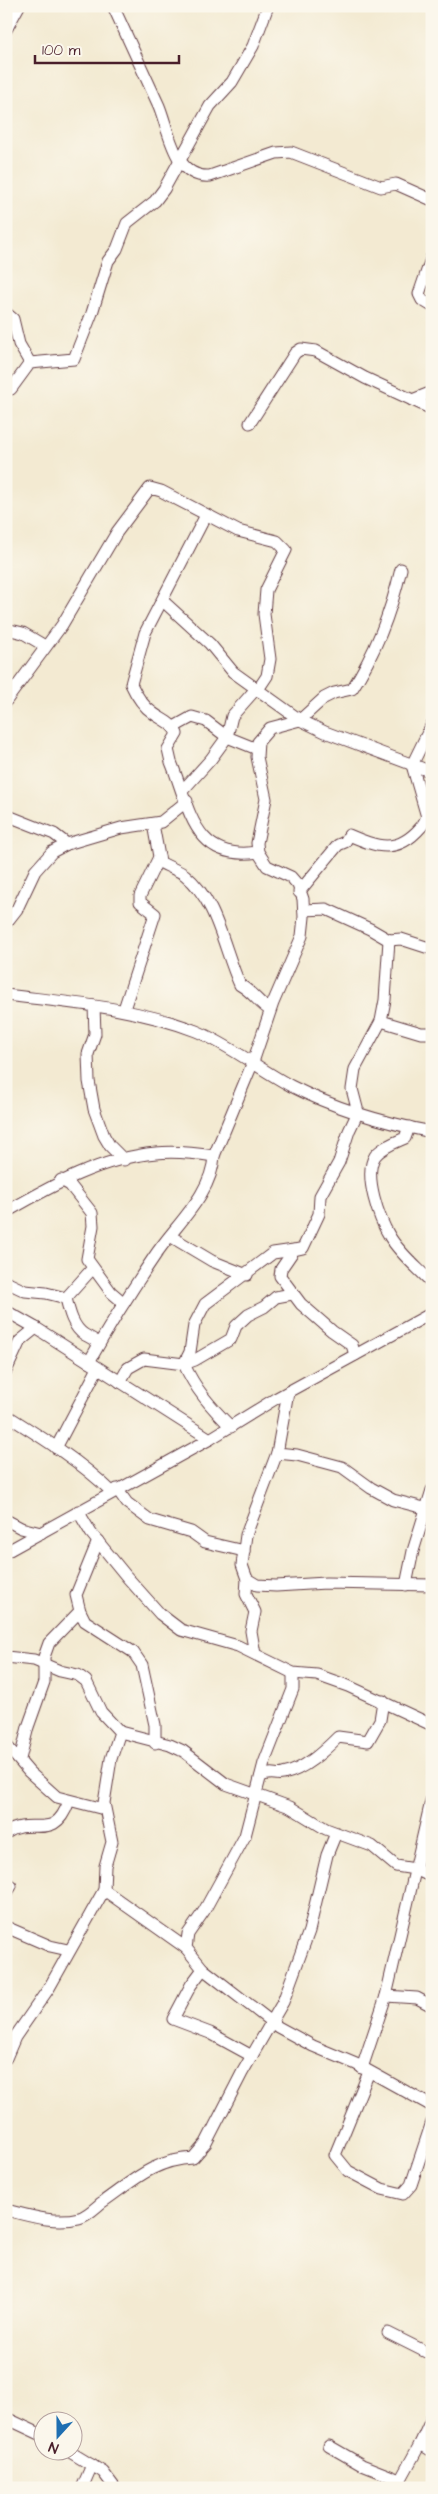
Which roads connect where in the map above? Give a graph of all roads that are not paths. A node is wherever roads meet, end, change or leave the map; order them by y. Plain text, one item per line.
1 (19, 6) edge
2 (114, 6) edge
3 (268, 6) edge
4 (6, 30) edge
5 (179, 160) junction
6 (432, 200) edge
7 (432, 256) edge
8 (432, 306) edge
9 (6, 313) edge
10 (30, 363) junction
11 (11, 389) dead end
12 (432, 392) edge
13 (412, 400) junction
14 (432, 409) edge
15 (250, 423) dead end
16 (206, 515) junction
17 (401, 569) dead end
18 (163, 600) junction
19 (6, 629) edge
20 (45, 646) junction
21 (256, 690) junction
22 (6, 701) edge
23 (300, 720) junction
24 (432, 724) edge
25 (174, 727) junction
26 (227, 737) junction
27 (257, 748) junction
28 (412, 765) junction
29 (432, 772) edge
30 (185, 796) junction
31 (6, 815) edge
32 (153, 824) junction
33 (67, 844) junction
34 (258, 852) junction
35 (159, 857) junction
36 (299, 892) junction
37 (304, 910) junction
38 (6, 923) edge
39 (389, 940) junction
40 (432, 949) edge
41 (6, 995) edge
42 (94, 1006) junction
43 (124, 1009) junction
44 (270, 1010) junction
45 (380, 1021) junction
46 (432, 1033) edge
47 (253, 1062) junction
48 (358, 1112) junction
49 (409, 1127) junction
50 (432, 1132) edge
51 (214, 1156) junction
52 (124, 1160) junction
53 (61, 1180) junction
54 (6, 1212) edge
55 (170, 1236) junction
56 (294, 1250) junction
57 (92, 1269) junction
58 (247, 1275) junction
59 (6, 1282) edge
60 (432, 1283) edge
61 (292, 1294) junction
62 (66, 1298) junction
63 (124, 1303) junction
64 (6, 1311) edge
65 (432, 1313) edge
66 (36, 1328) junction
67 (99, 1344) junction
68 (355, 1355) junction
69 (184, 1364) junction
70 (94, 1365) junction
71 (6, 1370) edge
72 (120, 1382) junction
73 (288, 1392) junction
74 (6, 1415) edge
75 (231, 1426) junction
76 (210, 1439) junction
77 (56, 1448) junction
78 (276, 1453) junction
79 (115, 1490) junction
80 (432, 1490) edge
81 (429, 1510) edge
82 (78, 1511) junction
83 (6, 1520) edge
84 (41, 1533) junction
85 (98, 1541) junction
86 (244, 1551) junction
87 (6, 1552) edge
88 (247, 1579) junction
89 (432, 1584) edge
90 (406, 1585) junction
91 (80, 1611) junction
92 (255, 1654) junction
93 (6, 1657) edge
94 (45, 1664) junction
95 (293, 1673) junction
96 (383, 1701) junction
97 (432, 1725) edge
98 (120, 1732) junction
99 (155, 1743) junction
100 (6, 1745) edge
101 (20, 1759) junction
102 (261, 1776) junction
103 (256, 1796) junction
104 (432, 1797) edge
105 (69, 1801) junction
106 (104, 1809) junction
107 (336, 1832) junction
108 (6, 1833) edge
109 (415, 1869) junction
110 (432, 1877) edge
111 (6, 1882) edge
112 (104, 1890) junction
113 (6, 1894) edge
114 (6, 1927) edge
115 (186, 1948) junction
116 (68, 1950) junction
117 (203, 1969) junction
118 (386, 1996) junction
119 (432, 2006) edge
120 (271, 2022) junction
121 (252, 2056) junction
122 (6, 2058) edge
123 (365, 2070) junction
124 (432, 2106) edge
125 (432, 2122) edge
126 (6, 2210) edge
127 (388, 2333) dead end
128 (432, 2355) edge
129 (6, 2418) edge
130 (432, 2418) edge
131 (32, 2430) edge
132 (420, 2444) junction
133 (329, 2446) dead end
134 (432, 2451) edge
135 (82, 2459) edge
136 (92, 2464) junction
137 (398, 2484) edge
138 (82, 2488) edge
139 (115, 2488) edge

1 - 4 street
2 - 5 street
3 - 5 street
5 - 6 street
5 - 10 street
7 - 8 street
9 - 10 street
10 - 11 street
12 - 13 street
13 - 14 street
13 - 15 street
16 - 18 street
16 - 20 street
16 - 21 street
17 - 23 street
18 - 21 street
18 - 25 street
19 - 20 street
20 - 22 street
21 - 23 street
21 - 26 street
23 - 27 street
23 - 28 street
24 - 28 street
25 - 26 street
25 - 30 street
26 - 27 street
26 - 30 street
27 - 34 street
28 - 29 street
28 - 36 street
30 - 32 street
30 - 34 street
31 - 33 street
32 - 33 street
32 - 35 street
33 - 38 street
34 - 36 street
35 - 43 street
35 - 44 street
36 - 37 street
37 - 39 street
37 - 44 street
39 - 40 street
39 - 45 street
41 - 42 street
42 - 43 street
42 - 52 street
43 - 47 street
44 - 47 street
45 - 46 street
45 - 48 street
47 - 48 street
47 - 51 street
48 - 49 street
48 - 56 street
49 - 50 street
49 - 60 street
51 - 52 street
51 - 55 street
52 - 53 street
53 - 54 street
53 - 57 street
55 - 58 street
55 - 63 street
56 - 58 street
56 - 61 street
57 - 62 street
57 - 63 street
58 - 69 street
59 - 62 street
61 - 68 street
61 - 69 street
62 - 67 street
63 - 67 street
64 - 66 street
65 - 68 street
66 - 70 street
66 - 71 street
67 - 70 street
68 - 73 street
69 - 72 street
69 - 75 street
70 - 72 street
70 - 77 street
72 - 76 street
73 - 75 street
73 - 78 street
74 - 77 street
75 - 76 street
76 - 79 street
77 - 79 street
78 - 81 street
78 - 86 street
79 - 82 street
79 - 86 street
80 - 81 street
81 - 90 street
82 - 84 street
82 - 85 street
83 - 84 street
84 - 87 street
85 - 91 street
85 - 92 street
86 - 88 street
88 - 90 street
88 - 92 street
89 - 90 street
91 - 94 street
91 - 99 street
92 - 95 street
93 - 94 street
94 - 98 street
94 - 101 street
95 - 96 street
95 - 102 street
96 - 97 street
96 - 102 street
98 - 99 street
98 - 106 street
99 - 103 street
100 - 101 street
101 - 105 street
102 - 103 street
103 - 107 street
103 - 115 street
104 - 109 street
105 - 106 street
105 - 108 street
106 - 112 street
107 - 109 street
107 - 120 street
109 - 110 street
109 - 118 street
111 - 113 street
112 - 115 street
112 - 116 street
114 - 116 street
115 - 117 street
116 - 122 street
117 - 120 street
117 - 121 street
118 - 119 street
118 - 123 street
120 - 121 street
120 - 123 street
121 - 126 street
123 - 124 street
123 - 125 street
127 - 128 street
129 - 131 street
130 - 132 street
132 - 134 street
132 - 137 street
133 - 137 street
135 - 136 street
136 - 138 street
136 - 139 street

